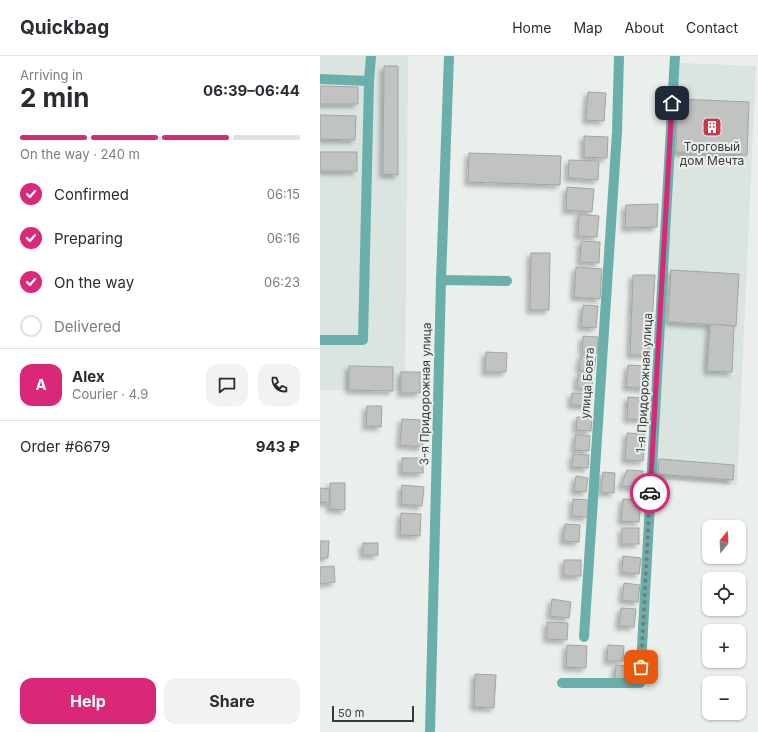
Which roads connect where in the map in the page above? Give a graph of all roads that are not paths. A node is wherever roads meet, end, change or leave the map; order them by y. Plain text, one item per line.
1 (371, 56) edge
2 (449, 56) edge
3 (619, 56) edge
4 (675, 56) edge
5 (320, 79) edge
6 (369, 81) junction
7 (441, 280) junction
8 (507, 281) dead end
9 (320, 340) edge
10 (584, 637) dead end
11 (562, 683) dead end
12 (430, 732) edge

1 - 6 lane
2 - 7 lane, 3-я Придорожная улица
3 - 10 lane, улица Бовта
4 - 11 lane, 1-я Придорожная улица
5 - 6 lane
6 - 9 lane
7 - 8 lane
7 - 12 lane, 3-я Придорожная улица

